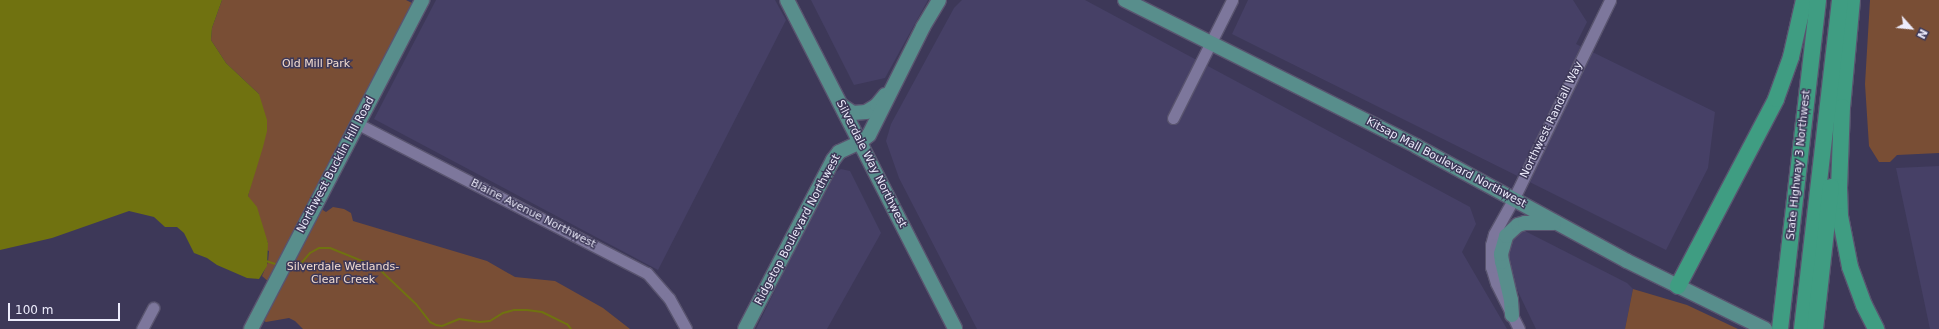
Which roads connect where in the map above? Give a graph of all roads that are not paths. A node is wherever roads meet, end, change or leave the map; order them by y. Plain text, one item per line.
1 (422, 0) edge
2 (787, 0) edge
3 (939, 0) edge
4 (1125, 0) edge
5 (1232, 0) edge
6 (1610, 0) edge
7 (1804, 0) edge
8 (1818, 0) edge
9 (1840, 0) edge
10 (1852, 0) edge
11 (1211, 43) junction
12 (898, 77) junction
13 (841, 105) junction
14 (1842, 107) junction
15 (1173, 118) dead end
16 (358, 124) junction
17 (860, 142) junction
18 (1514, 198) junction
19 (1558, 223) junction
20 (1678, 286) junction
21 (153, 308) dead end
22 (1512, 315) junction
23 (1763, 328) edge
24 (142, 329) edge
25 (251, 329) edge
26 (686, 329) edge
27 (745, 329) edge
28 (955, 329) edge
29 (1519, 329) edge
30 (1780, 329) edge
31 (1802, 329) edge
32 (1815, 329) edge
33 (1876, 329) edge

1 - 16 main road, Northwest Bucklin Hill Road
2 - 13 main road, Silverdale Way Northwest
3 - 12 main road
4 - 11 main road, Kitsap Mall Boulevard Northwest
5 - 11 street
6 - 18 street, Northwest Randall Way
7 - 20 highway
8 - 30 highway, State Highway 3 Northwest
9 - 31 highway, State Highway 3 Northwest
10 - 14 highway
11 - 15 street
11 - 18 main road, Kitsap Mall Boulevard Northwest
12 - 13 main road
12 - 17 main road
13 - 17 main road, Silverdale Way Northwest
14 - 32 highway
14 - 33 highway
16 - 25 main road, Northwest Bucklin Hill Road
16 - 26 street, Blaine Avenue Northwest
17 - 27 main road, Ridgetop Boulevard Northwest
17 - 28 main road, Silverdale Way Northwest
18 - 19 main road, Kitsap Mall Boulevard Northwest
18 - 22 street, Northwest Randall Way
19 - 20 main road, Kitsap Mall Boulevard Northwest
19 - 22 main road
20 - 23 main road, Kitsap Mall Boulevard Northwest
21 - 24 street
22 - 29 street, Northwest Randall Way

